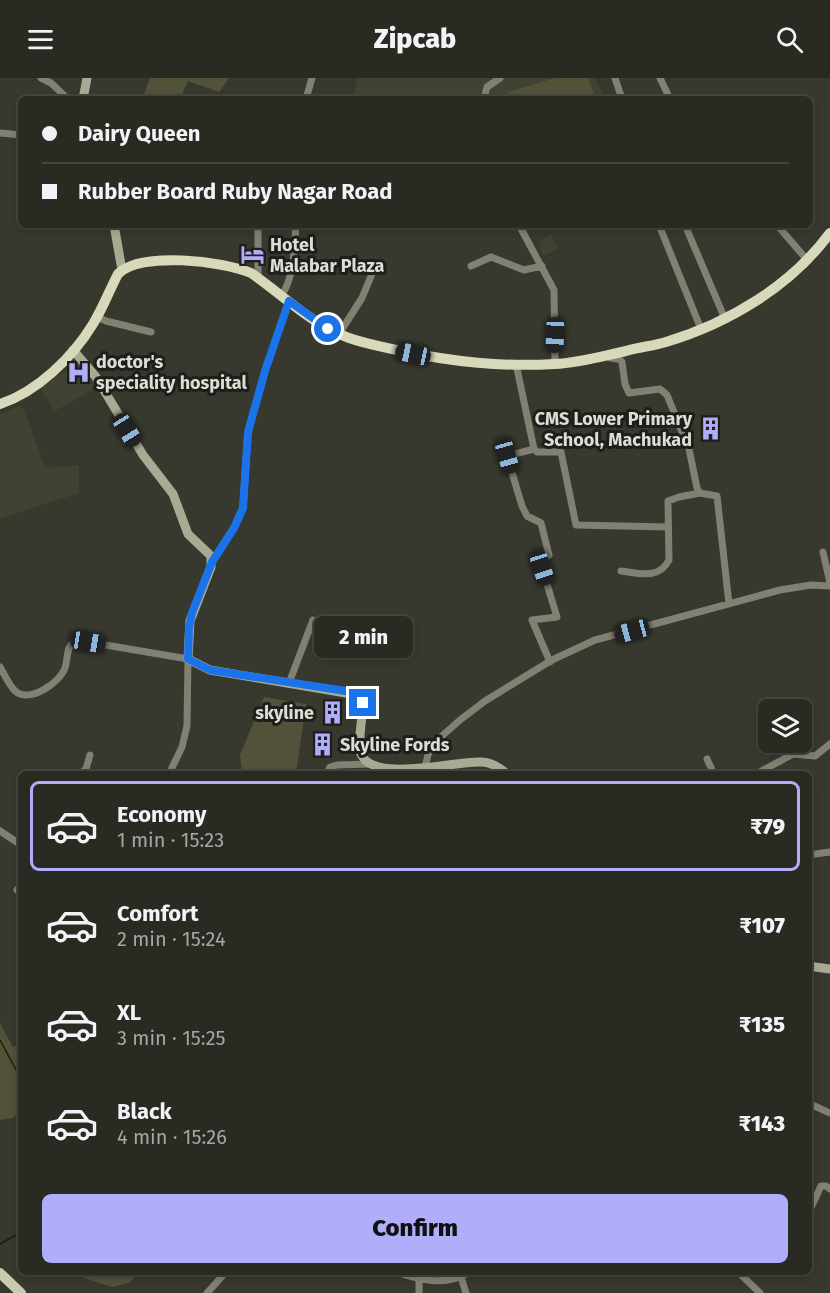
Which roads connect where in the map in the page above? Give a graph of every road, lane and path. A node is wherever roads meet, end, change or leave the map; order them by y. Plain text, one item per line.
1 (41, 78) edge
2 (87, 78) edge
3 (312, 78) edge
4 (500, 78) edge
5 (615, 78) edge
6 (660, 78) edge
7 (65, 96) edge
8 (84, 96) edge
9 (307, 96) edge
10 (484, 96) edge
11 (621, 96) edge
12 (669, 96) edge
13 (0, 133) edge
14 (18, 135) edge
15 (115, 228) edge
16 (258, 228) edge
17 (296, 228) edge
18 (521, 228) edge
19 (686, 228) edge
20 (780, 228) edge
21 (661, 230) dead end
22 (830, 233) edge
23 (808, 261) junction
24 (376, 264) dead end
25 (471, 266) dead end
26 (542, 266) junction
27 (122, 270) junction
28 (258, 279) junction
29 (285, 298) junction
30 (97, 317) junction
31 (725, 319) junction
32 (701, 329) junction
33 (151, 332) dead end
34 (339, 334) junction
35 (73, 350) junction
36 (590, 359) junction
37 (516, 364) junction
38 (555, 364) junction
39 (0, 404) edge
40 (534, 449) junction
41 (700, 493) junction
42 (668, 527) junction
43 (823, 552) dead end
44 (212, 562) junction
45 (621, 571) dead end
46 (830, 584) edge
47 (729, 604) junction
48 (313, 620) dead end
49 (188, 659) junction
50 (550, 663) junction
51 (0, 667) edge
52 (290, 683) junction
53 (830, 744) edge
54 (90, 755) dead end
55 (706, 759) dead end
56 (372, 764) junction
57 (425, 767) junction
58 (84, 771) edge
59 (170, 771) edge
60 (328, 771) edge
61 (504, 771) edge
62 (712, 771) edge
63 (762, 771) edge
64 (0, 831) edge
65 (18, 843) edge
66 (830, 852) edge
67 (812, 854) edge
68 (812, 967) edge
69 (830, 969) edge
70 (812, 1105) edge
71 (830, 1113) edge
72 (830, 1189) edge
73 (812, 1205) edge
74 (0, 1273) edge
75 (223, 1275) edge
76 (405, 1275) edge
77 (465, 1275) edge
78 (741, 1275) edge
79 (461, 1277) junction
80 (419, 1279) junction
81 (21, 1293) edge
82 (207, 1293) edge
83 (419, 1293) edge
84 (466, 1293) edge
85 (760, 1293) edge

1 - 7 street
2 - 8 main road
3 - 9 street
4 - 10 street
5 - 11 street
6 - 12 street
13 - 14 street
15 - 27 main road
16 - 28 street
17 - 29 street
18 - 26 street
19 - 31 street
20 - 23 street
21 - 32 street
22 - 23 highway
23 - 31 highway
24 - 34 street
25 - 26 street
26 - 38 street
27 - 28 highway
27 - 30 highway
28 - 29 highway
29 - 34 highway
29 - 44 street
30 - 33 street
30 - 35 highway
31 - 32 highway
32 - 36 highway
34 - 37 highway
35 - 39 highway
35 - 44 main road
36 - 38 highway
36 - 41 street
37 - 38 highway
37 - 40 street
40 - 42 street
40 - 50 street
41 - 42 street
41 - 47 street
42 - 45 street
43 - 46 street
44 - 49 main road
46 - 47 street
47 - 50 street
48 - 52 street
49 - 51 street
49 - 52 main road
49 - 59 street
50 - 57 street
52 - 56 main road
53 - 63 street
54 - 58 street
55 - 62 street
56 - 57 main road
56 - 60 street
57 - 61 main road
64 - 65 street
66 - 67 street
68 - 69 main road
70 - 71 street
72 - 73 street
74 - 81 main road
75 - 82 street
76 - 80 street
77 - 79 street
78 - 85 street
79 - 80 street
79 - 84 street
80 - 83 street

